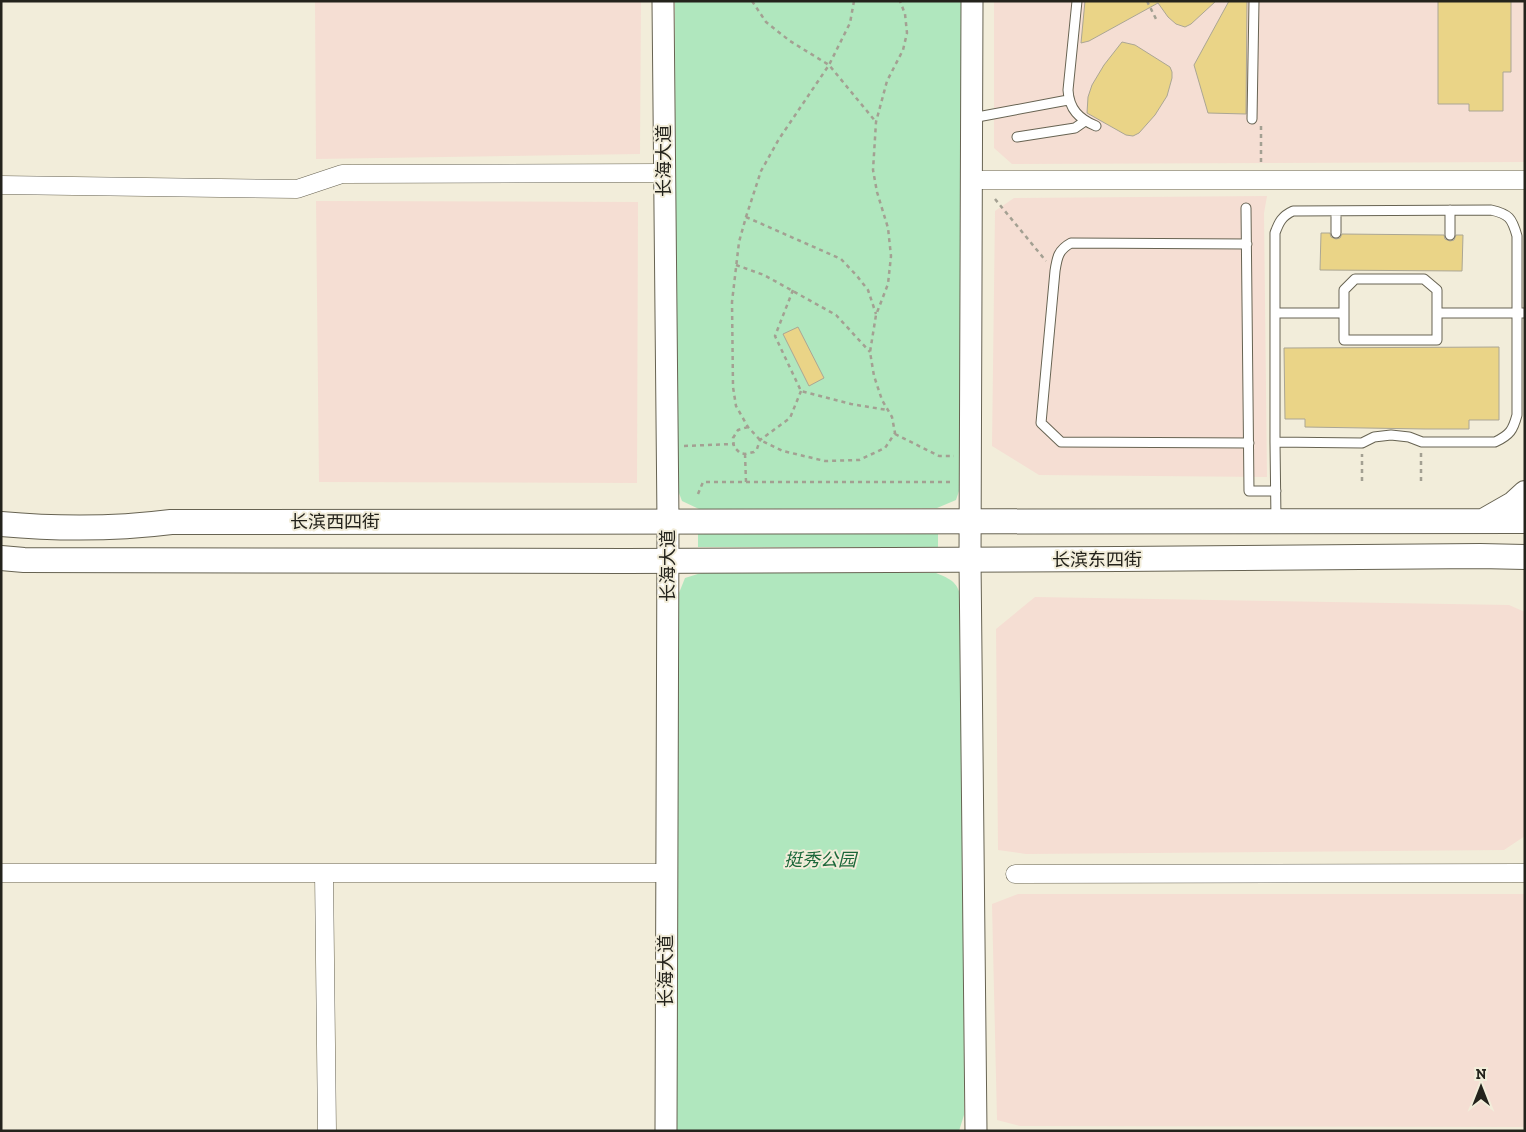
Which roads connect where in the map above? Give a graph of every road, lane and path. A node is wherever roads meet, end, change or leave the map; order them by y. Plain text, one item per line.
1 (663, 1) edge
2 (752, 1) edge
3 (854, 1) edge
4 (900, 1) edge
5 (972, 1) edge
6 (1077, 1) edge
7 (1147, 1) edge
8 (1254, 1) edge
9 (1157, 21) dead end
10 (829, 65) junction
11 (1068, 100) junction
12 (972, 118) junction
13 (1252, 119) joint
14 (1085, 121) junction
15 (876, 122) junction
16 (1096, 126) dead end
17 (1017, 137) dead end
18 (1261, 163) dead end
19 (664, 173) junction
20 (971, 180) junction
21 (1525, 180) edge
22 (1, 185) edge
23 (995, 199) dead end
24 (1246, 208) dead end
25 (1450, 210) junction
26 (1336, 211) junction
27 (746, 216) junction
28 (1336, 234) dead end
29 (1450, 235) dead end
30 (1247, 244) junction
31 (736, 265) junction
32 (1055, 272) junction
33 (793, 290) junction
34 (1275, 313) junction
35 (1344, 313) junction
36 (1437, 313) junction
37 (1521, 313) edge
38 (876, 315) junction
39 (870, 352) junction
40 (801, 391) junction
41 (888, 410) junction
42 (748, 427) junction
43 (895, 433) junction
44 (760, 440) junction
45 (1275, 442) junction
46 (1422, 442) junction
47 (1249, 443) junction
48 (1362, 443) junction
49 (733, 444) junction
50 (667, 446) junction
51 (745, 454) junction
52 (958, 456) dead end
53 (1362, 481) dead end
54 (1421, 481) dead end
55 (746, 482) junction
56 (956, 482) dead end
57 (1276, 491) junction
58 (1525, 493) edge
59 (698, 494) dead end
60 (1276, 520) junction
61 (970, 521) junction
62 (1483, 521) junction
63 (1525, 521) edge
64 (668, 522) junction
65 (1, 524) edge
66 (1480, 556) junction
67 (1525, 557) edge
68 (1, 558) edge
69 (970, 560) junction
70 (668, 561) junction
71 (1525, 575) edge
72 (1, 873) edge
73 (324, 873) junction
74 (666, 873) junction
75 (1525, 873) edge
76 (1015, 874) dead end
77 (327, 1131) edge
78 (666, 1131) edge
79 (976, 1131) edge

1 - 19 street, 长海大道
2 - 10 path
3 - 10 path
4 - 15 path
5 - 12 street
6 - 11 lane
7 - 9 path
8 - 13 lane
10 - 15 path
10 - 27 path
11 - 12 lane
11 - 14 lane
12 - 20 street
13 - 18 path
14 - 16 lane
14 - 17 lane
15 - 38 path
19 - 22 street
19 - 50 street, 长海大道
20 - 21 street
20 - 61 street
23 - 32 path
24 - 30 lane
25 - 26 lane
25 - 29 lane
25 - 37 lane
26 - 28 lane
26 - 34 lane
27 - 31 path
27 - 38 path
30 - 32 lane
30 - 47 lane
31 - 33 path
31 - 42 path
32 - 47 lane
33 - 39 path
33 - 40 path
34 - 35 lane
34 - 45 lane
35 - 36 lane
35 - 36 lane
36 - 37 lane
37 - 46 lane
38 - 39 path
39 - 41 path
40 - 41 path
40 - 44 path
41 - 43 path
42 - 44 path
42 - 49 path
43 - 44 path
43 - 52 path
44 - 51 path
45 - 48 lane
45 - 57 lane
46 - 48 lane
46 - 54 path
47 - 57 lane
48 - 53 path
49 - 50 path
49 - 51 path
50 - 64 street, 长海大道
51 - 55 path
55 - 56 path
55 - 59 path
57 - 60 lane
58 - 62 main road
60 - 61 main road
60 - 62 main road
61 - 64 main road
61 - 69 street
62 - 63 main road
64 - 65 main road, 长滨西四街
64 - 70 street, 长海大道
66 - 67 main road, 长滨东四街
66 - 69 main road, 长滨东四街
66 - 71 main road
68 - 70 main road
69 - 70 main road, 长滨东四街
69 - 79 street
70 - 74 street, 长海大道
72 - 73 street
73 - 74 street
73 - 77 street
74 - 78 street, 长海大道
75 - 76 street

